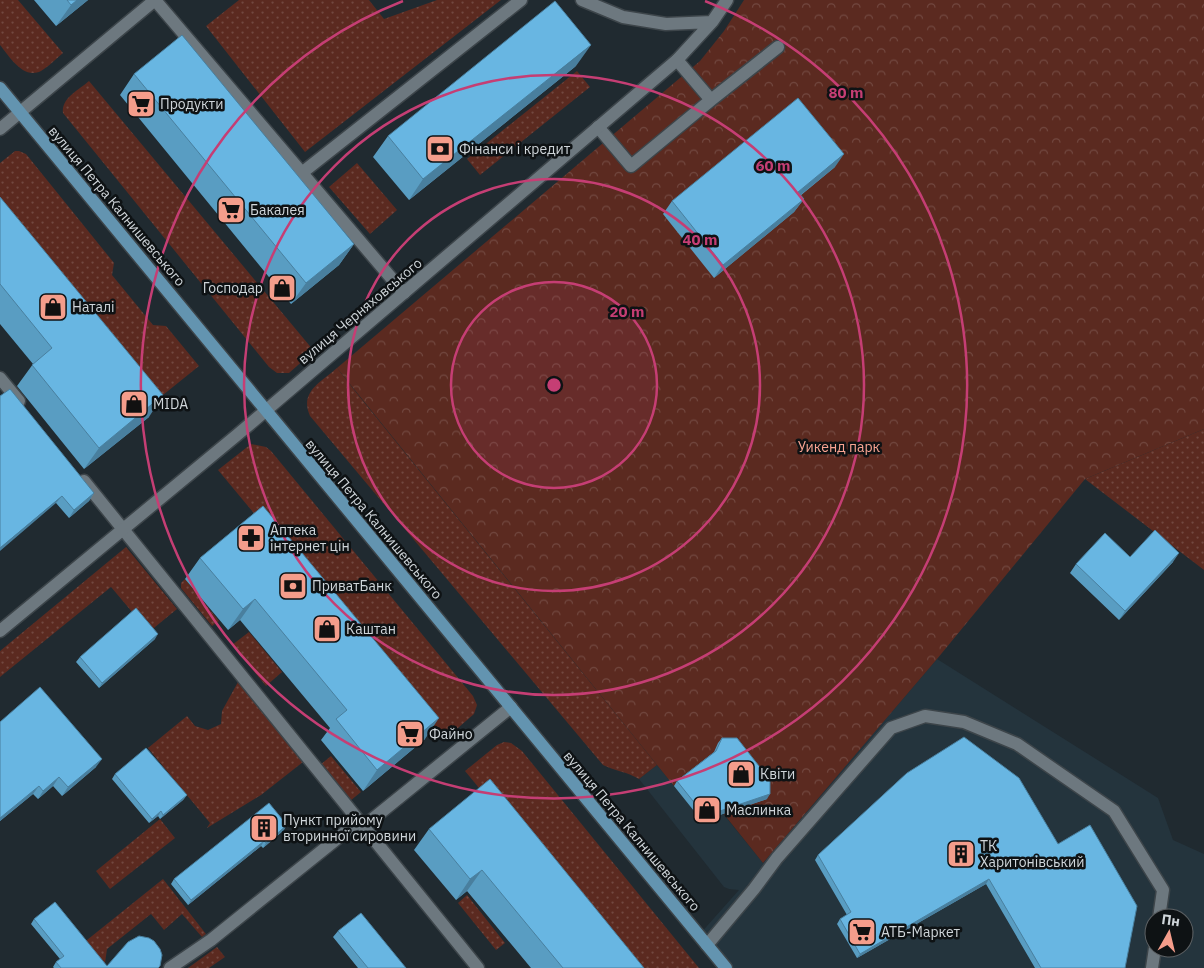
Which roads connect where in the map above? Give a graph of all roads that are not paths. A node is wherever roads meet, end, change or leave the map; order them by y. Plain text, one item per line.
1 (521, 0) edge
2 (582, 0) edge
3 (727, 0) edge
4 (712, 22) junction
5 (778, 47) dead end
6 (677, 60) junction
7 (0, 88) edge
8 (711, 100) junction
9 (20, 113) junction
10 (598, 127) junction
11 (0, 129) edge
12 (303, 172) junction
13 (404, 292) junction
14 (0, 378) edge
15 (24, 408) edge
16 (266, 411) junction
17 (73, 468) edge
18 (124, 529) junction
19 (0, 631) edge
20 (511, 707) junction
21 (362, 824) junction
22 (1160, 908) edge
23 (707, 945) junction
24 (170, 968) edge
25 (478, 968) edge
26 (726, 968) edge

1 - 12 street
2 - 4 street
3 - 4 street, вулиця Черняховського
4 - 6 street, вулиця Черняховського
5 - 8 street
6 - 8 street
6 - 10 street, вулиця Черняховського
7 - 9 main road, вулиця Петра Калнишевського
8 - 10 street
9 - 11 street
9 - 12 street
9 - 16 main road, вулиця Петра Калнишевського
10 - 13 street, вулиця Черняховського
12 - 13 street
13 - 16 street, вулиця Черняховського
14 - 15 street
16 - 18 street, вулиця Черняховського
16 - 20 main road, вулиця Петра Калнишевського
17 - 18 street
18 - 19 street, вулиця Черняховського
18 - 21 street
20 - 21 street
20 - 23 main road, вулиця Петра Калнишевського
21 - 24 street
21 - 25 street
22 - 23 street
23 - 26 main road, вулиця Петра Калнишевського

